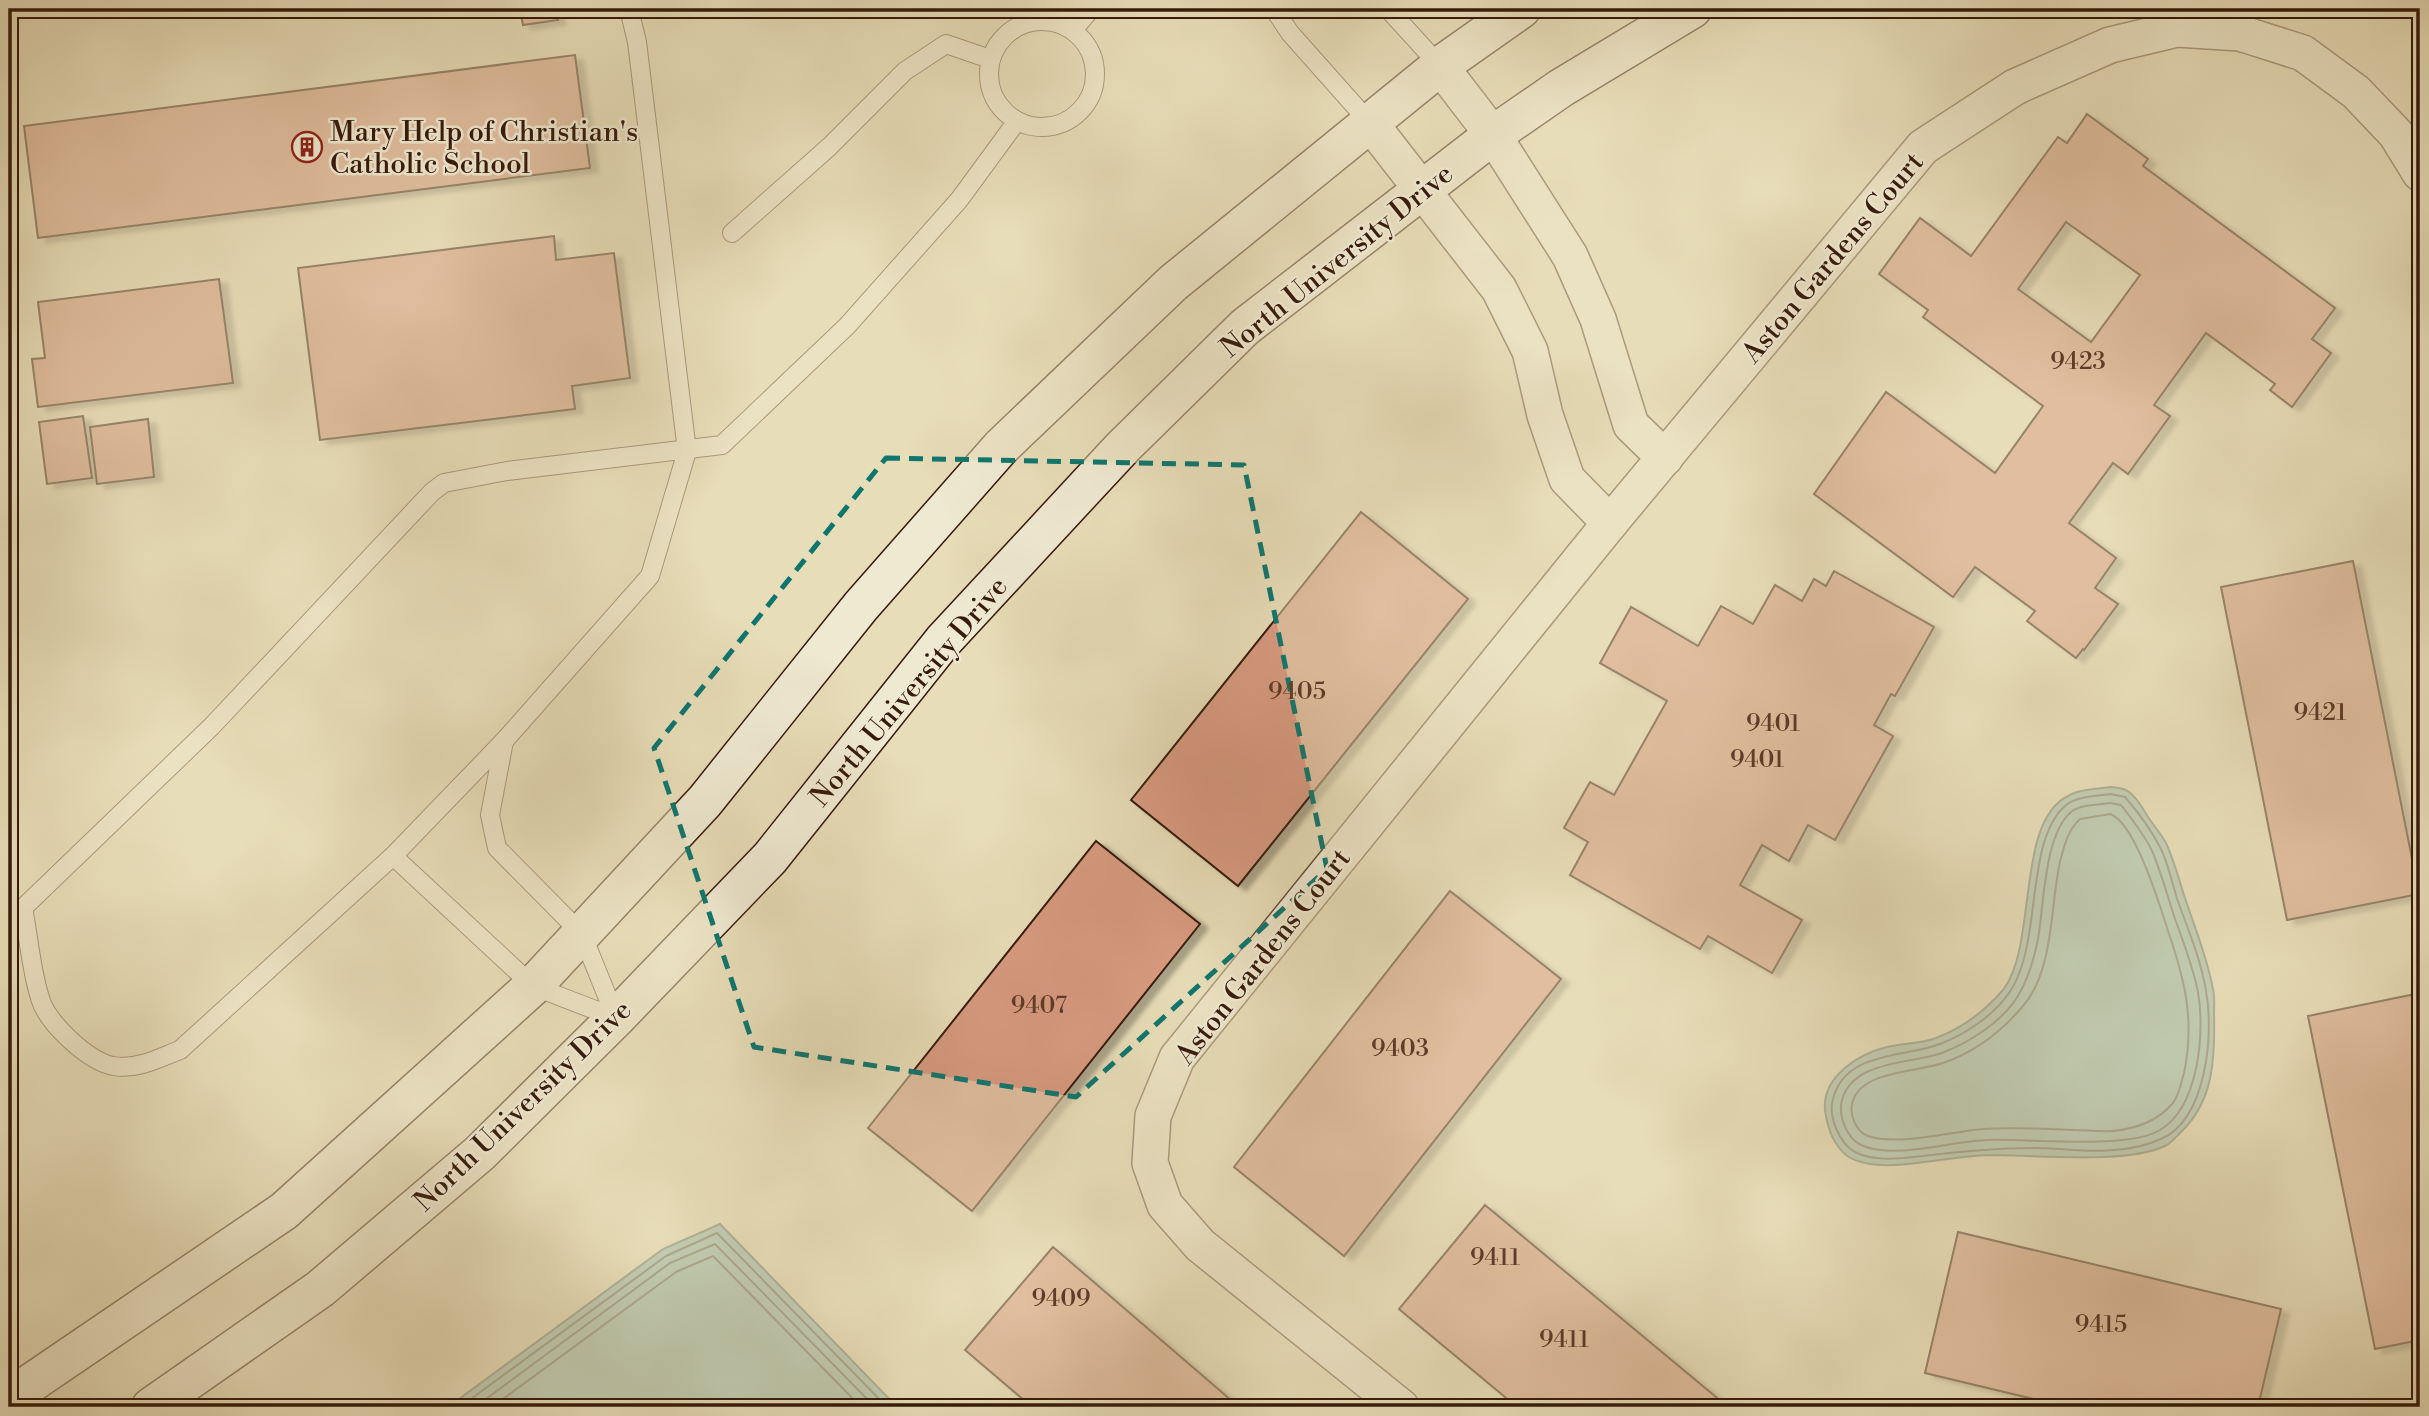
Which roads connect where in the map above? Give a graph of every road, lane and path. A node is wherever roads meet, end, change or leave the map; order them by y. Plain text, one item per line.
1 (629, 9) edge
2 (1091, 9) edge
3 (1274, 9) edge
4 (1388, 9) edge
5 (1521, 9) edge
6 (1692, 9) edge
7 (1050, 14) edge
8 (1073, 30) junction
9 (990, 59) junction
10 (1440, 66) junction
11 (1017, 121) junction
12 (1370, 123) junction
13 (1493, 135) junction
14 (2420, 173) edge
15 (1423, 189) junction
16 (732, 233) dead end
17 (687, 451) junction
18 (1665, 458) junction
19 (1610, 523) junction
20 (504, 741) junction
21 (393, 856) junction
22 (582, 933) junction
23 (533, 986) junction
24 (616, 1018) junction
25 (9, 1398) edge
26 (151, 1407) edge
27 (1401, 1407) edge

1 - 17 lane
2 - 8 lane
3 - 12 lane
4 - 10 lane
5 - 10 main road
6 - 13 main road, North University Drive
7 - 8 lane
7 - 9 lane
8 - 11 lane
9 - 11 lane
9 - 16 lane
10 - 12 main road
10 - 13 street
11 - 17 lane
12 - 15 street
12 - 22 main road
13 - 15 main road, North University Drive
13 - 18 street
14 - 18 street, Aston Gardens Court
15 - 19 street
15 - 24 main road, North University Drive
17 - 20 lane
17 - 21 lane
18 - 19 street, Aston Gardens Court
19 - 27 street, Aston Gardens Court
20 - 21 lane
20 - 22 lane
21 - 23 lane
22 - 23 main road
22 - 24 lane
23 - 24 lane
23 - 25 main road
24 - 26 main road, North University Drive

